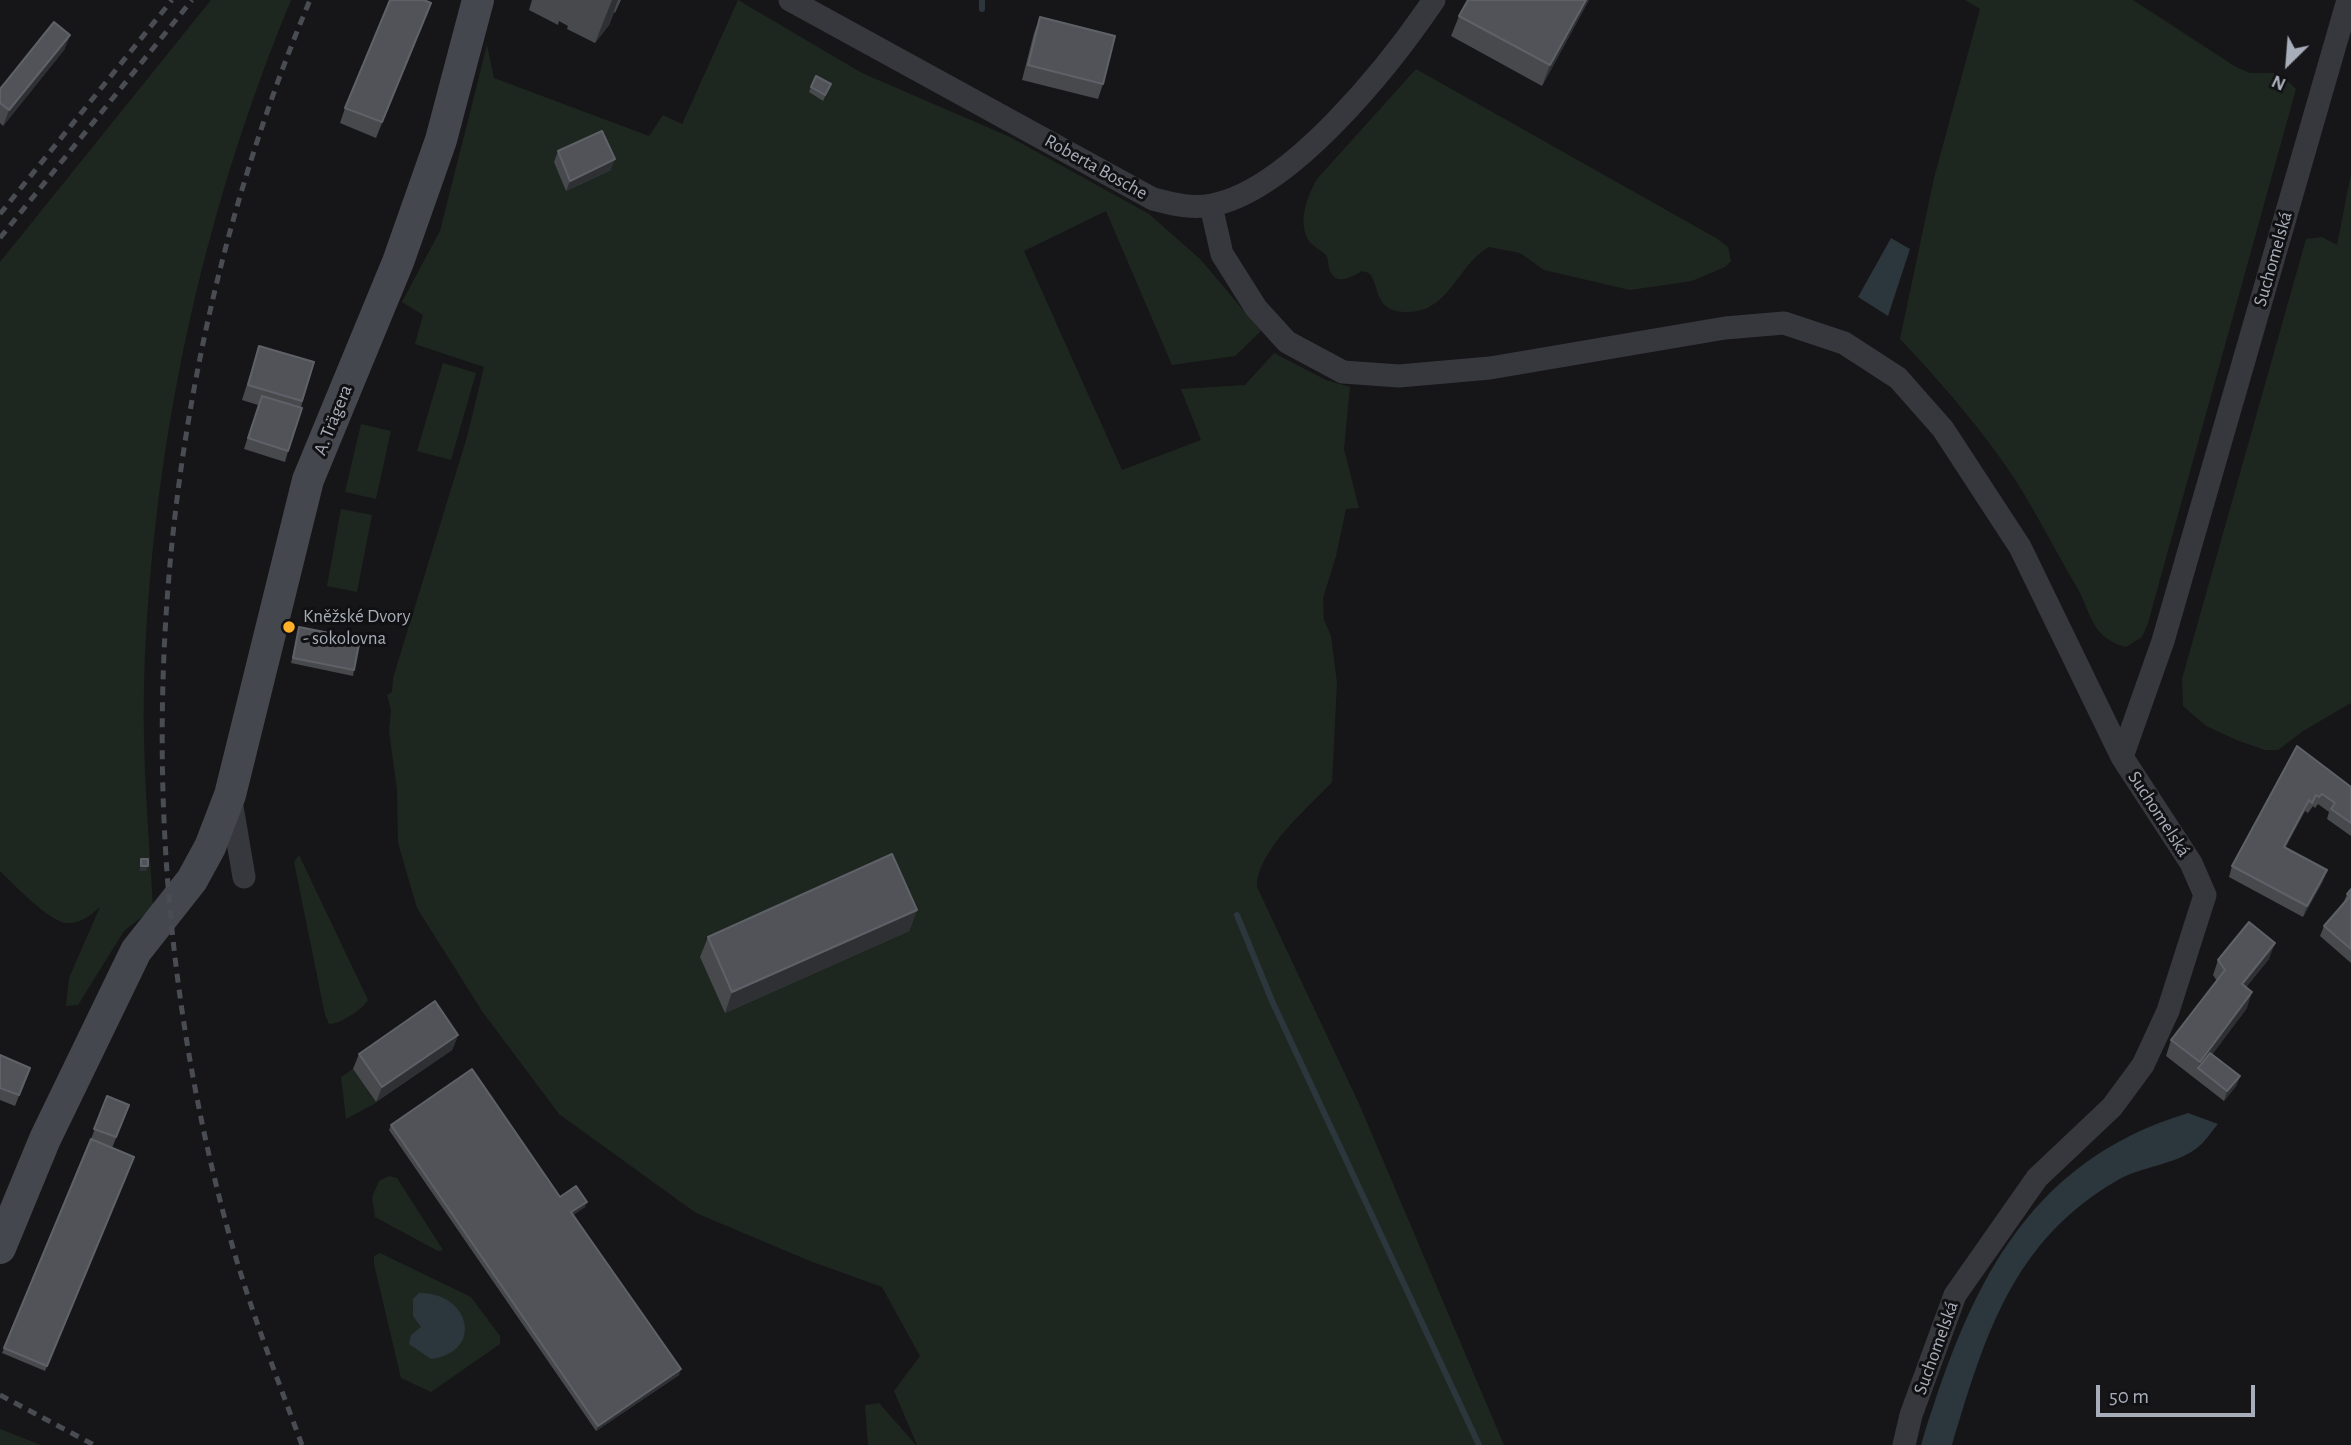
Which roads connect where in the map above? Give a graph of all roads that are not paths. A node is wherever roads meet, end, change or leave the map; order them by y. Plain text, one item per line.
1 (478, 0) edge
2 (790, 0) edge
3 (1434, 0) edge
4 (2348, 0) edge
5 (1211, 206) junction
6 (2122, 757) junction
7 (230, 795) junction
8 (244, 877) dead end
9 (0, 1248) edge
10 (1904, 1445) edge

1 - 7 street, A. Trägera
2 - 5 street, Roberta Bosche
3 - 5 street, Roberta Bosche
4 - 6 street, Suchomelská
5 - 6 street
6 - 10 street, Suchomelská
7 - 8 street
7 - 9 street, A. Trägera

